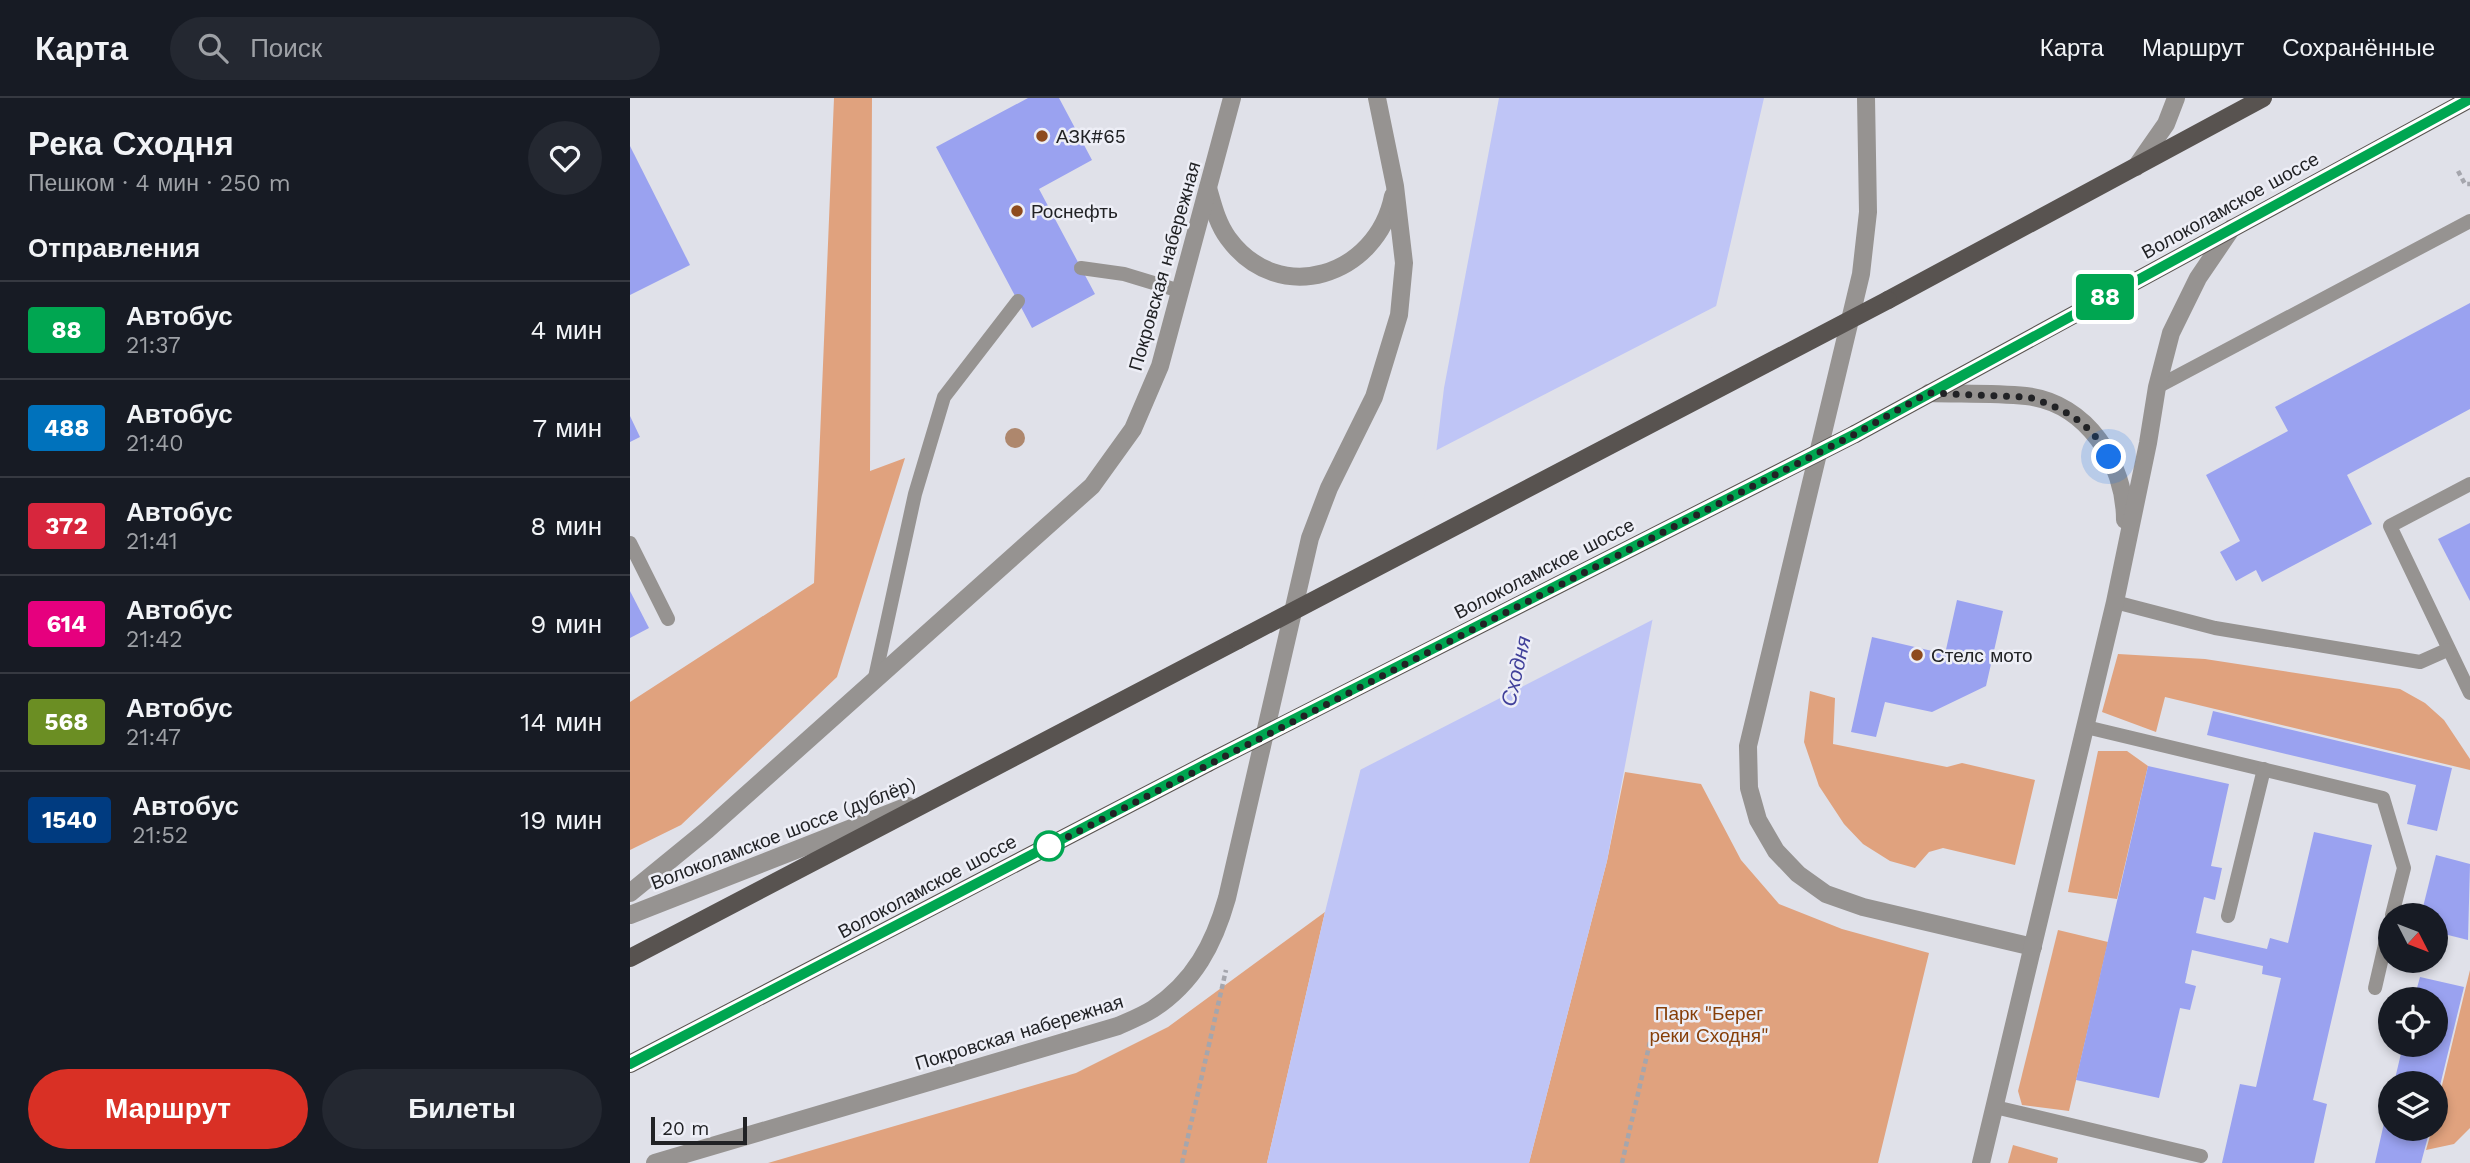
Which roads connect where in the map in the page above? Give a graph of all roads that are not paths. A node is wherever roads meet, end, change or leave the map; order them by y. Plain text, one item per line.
1 (1232, 98) edge
2 (1866, 98) edge
3 (2176, 98) edge
4 (2263, 98) edge
5 (2470, 99) edge
6 (1376, 100) edge
7 (2135, 168) junction
8 (1395, 186) junction
9 (1208, 188) junction
10 (2470, 220) edge
11 (2232, 228) junction
12 (1080, 268) dead end
13 (1180, 291) junction
14 (1018, 301) dead end
15 (2157, 387) junction
16 (1928, 393) junction
17 (2470, 484) edge
18 (630, 543) edge
19 (2126, 555) junction
20 (2115, 602) junction
21 (668, 619) dead end
22 (2447, 650) junction
23 (874, 681) junction
24 (2470, 693) edge
25 (2086, 727) junction
26 (2264, 769) junction
27 (951, 790) junction
28 (630, 893) edge
29 (2395, 903) edge
30 (630, 915) edge
31 (2228, 916) dead end
32 (2033, 947) junction
33 (630, 958) edge
34 (2378, 973) edge
35 (2375, 988) dead end
36 (630, 1064) edge
37 (1995, 1107) junction
38 (2201, 1156) dead end
39 (655, 1163) edge
40 (1981, 1163) edge

1 - 9 street, Покровская набережная
2 - 32 street
3 - 7 street
4 - 7 main road
5 - 11 main road, Волоколамское шоссе
6 - 8 street, Покровская набережная
7 - 27 main road, bridge
8 - 9 street
8 - 39 street, Покровская набережная
9 - 13 street, Покровская набережная
10 - 15 lane
11 - 15 street
11 - 16 main road, Волоколамское шоссе
12 - 13 lane
13 - 23 street, Покровская набережная
14 - 23 lane
15 - 19 street
16 - 19 street
16 - 36 main road, Волоколамское шоссе, bridge
17 - 22 lane
18 - 21 lane
19 - 20 street
20 - 22 lane
20 - 25 street
22 - 24 lane
23 - 28 street, Покровская набережная
25 - 26 lane
25 - 32 street
26 - 29 lane
26 - 31 lane
27 - 30 street, Волоколамское шоссе (дублёр)
27 - 33 main road
32 - 37 street
34 - 35 lane
37 - 38 lane
37 - 40 street

